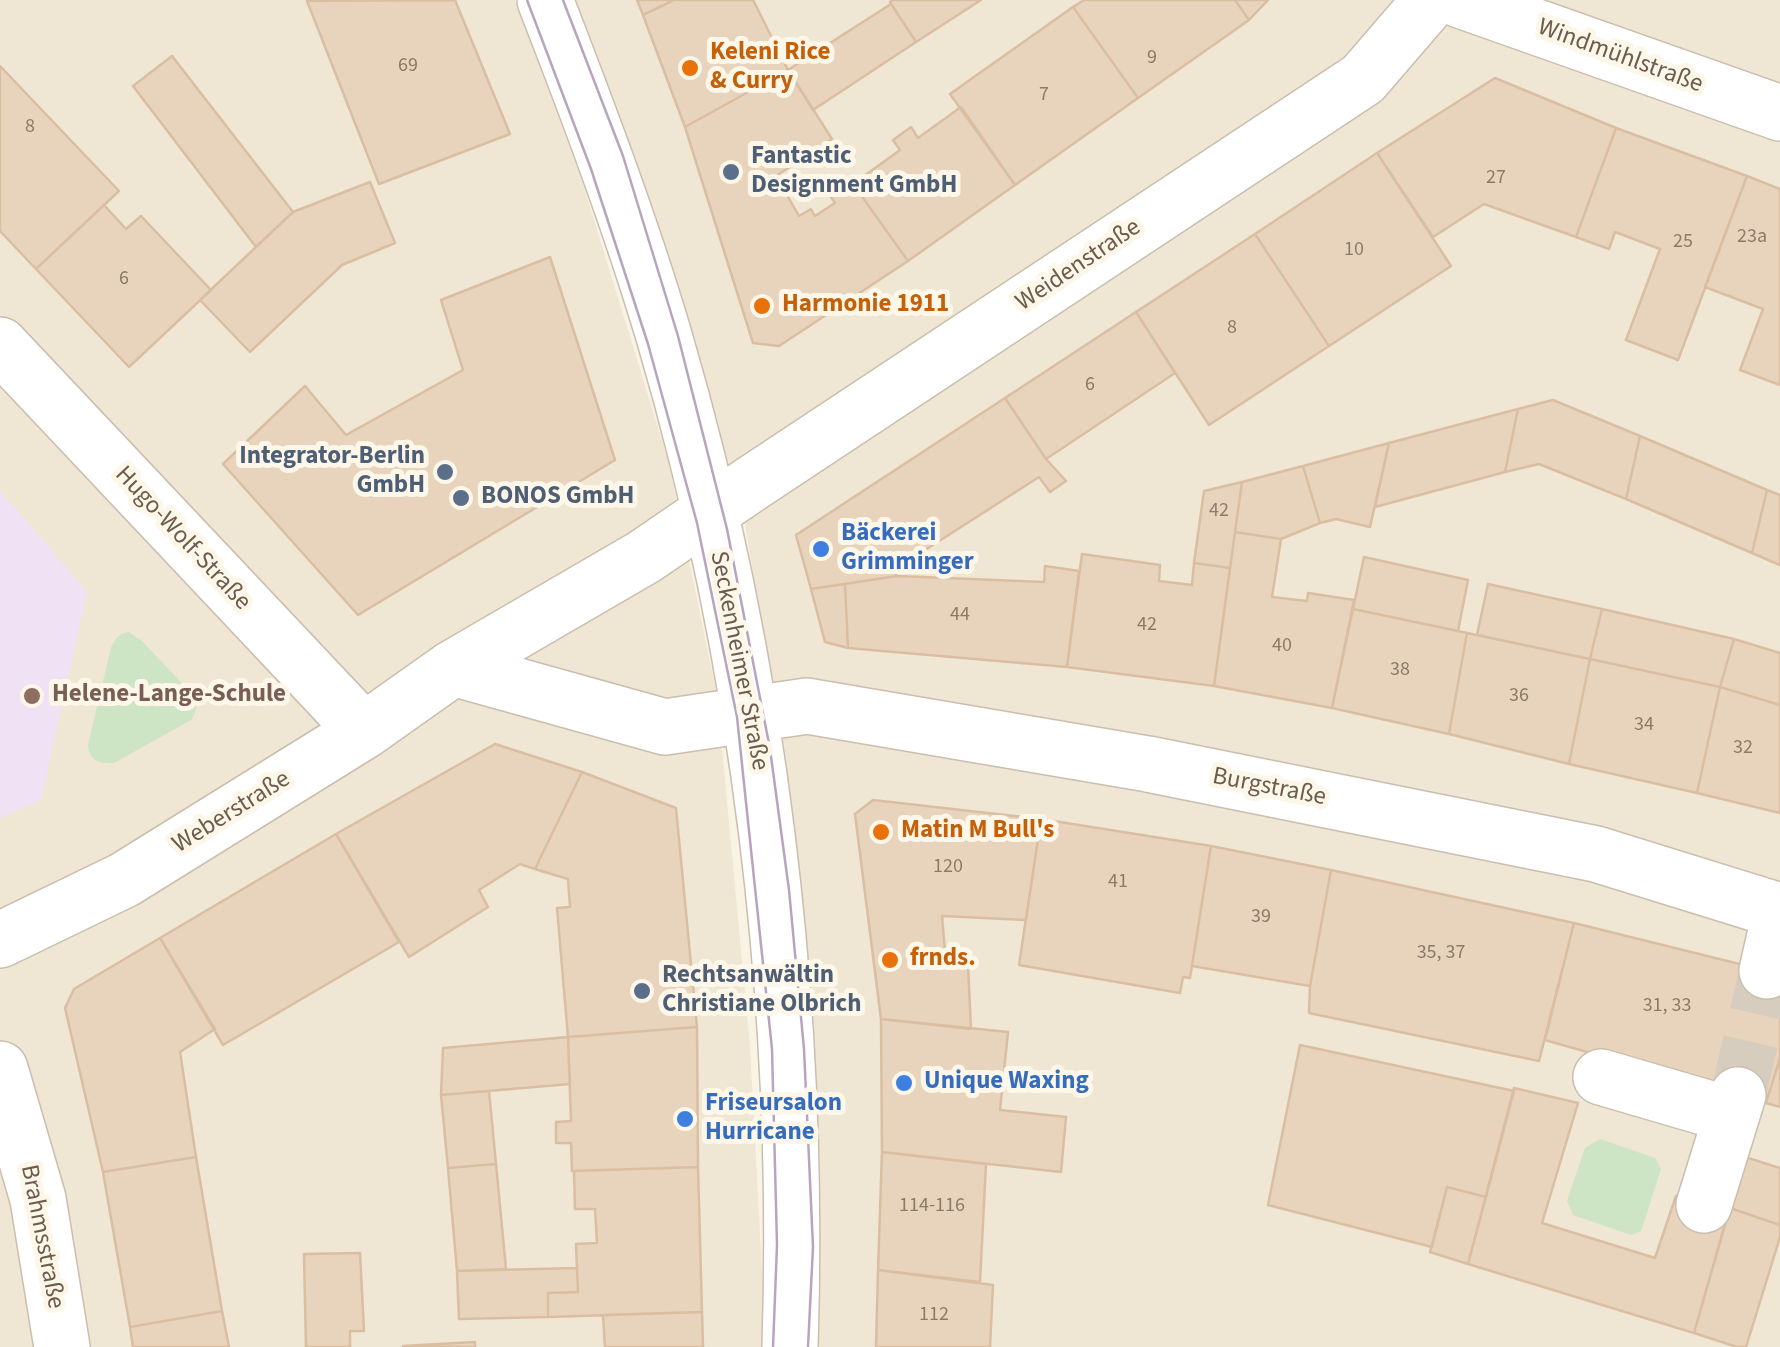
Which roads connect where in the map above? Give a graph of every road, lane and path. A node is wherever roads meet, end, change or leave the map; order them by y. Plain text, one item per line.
1 (545, 0) edge
2 (1431, 0) edge
3 (1460, 0) edge
4 (1780, 113) edge
5 (0, 346) edge
6 (710, 512) junction
7 (454, 668) junction
8 (751, 715) junction
9 (364, 732) junction
10 (1780, 912) edge
11 (0, 940) edge
12 (1767, 971) tunnel mouth
13 (0, 1069) edge
14 (1602, 1076) dead end
15 (1704, 1205) dead end
16 (62, 1347) edge
17 (790, 1347) edge

1 - 6 street, Seckenheimer Straße
2 - 6 street, Weidenstraße
3 - 4 street, Windmühlstraße
5 - 9 street, Hugo-Wolf-Straße
6 - 7 street, Weberstraße
6 - 8 street, Seckenheimer Straße
7 - 8 street
7 - 9 street, Weberstraße
8 - 10 street, Burgstraße
8 - 17 street, Seckenheimer Straße
9 - 11 street, Weberstraße
10 - 12 street
13 - 16 street, Brahmsstraße
14 - 15 street

